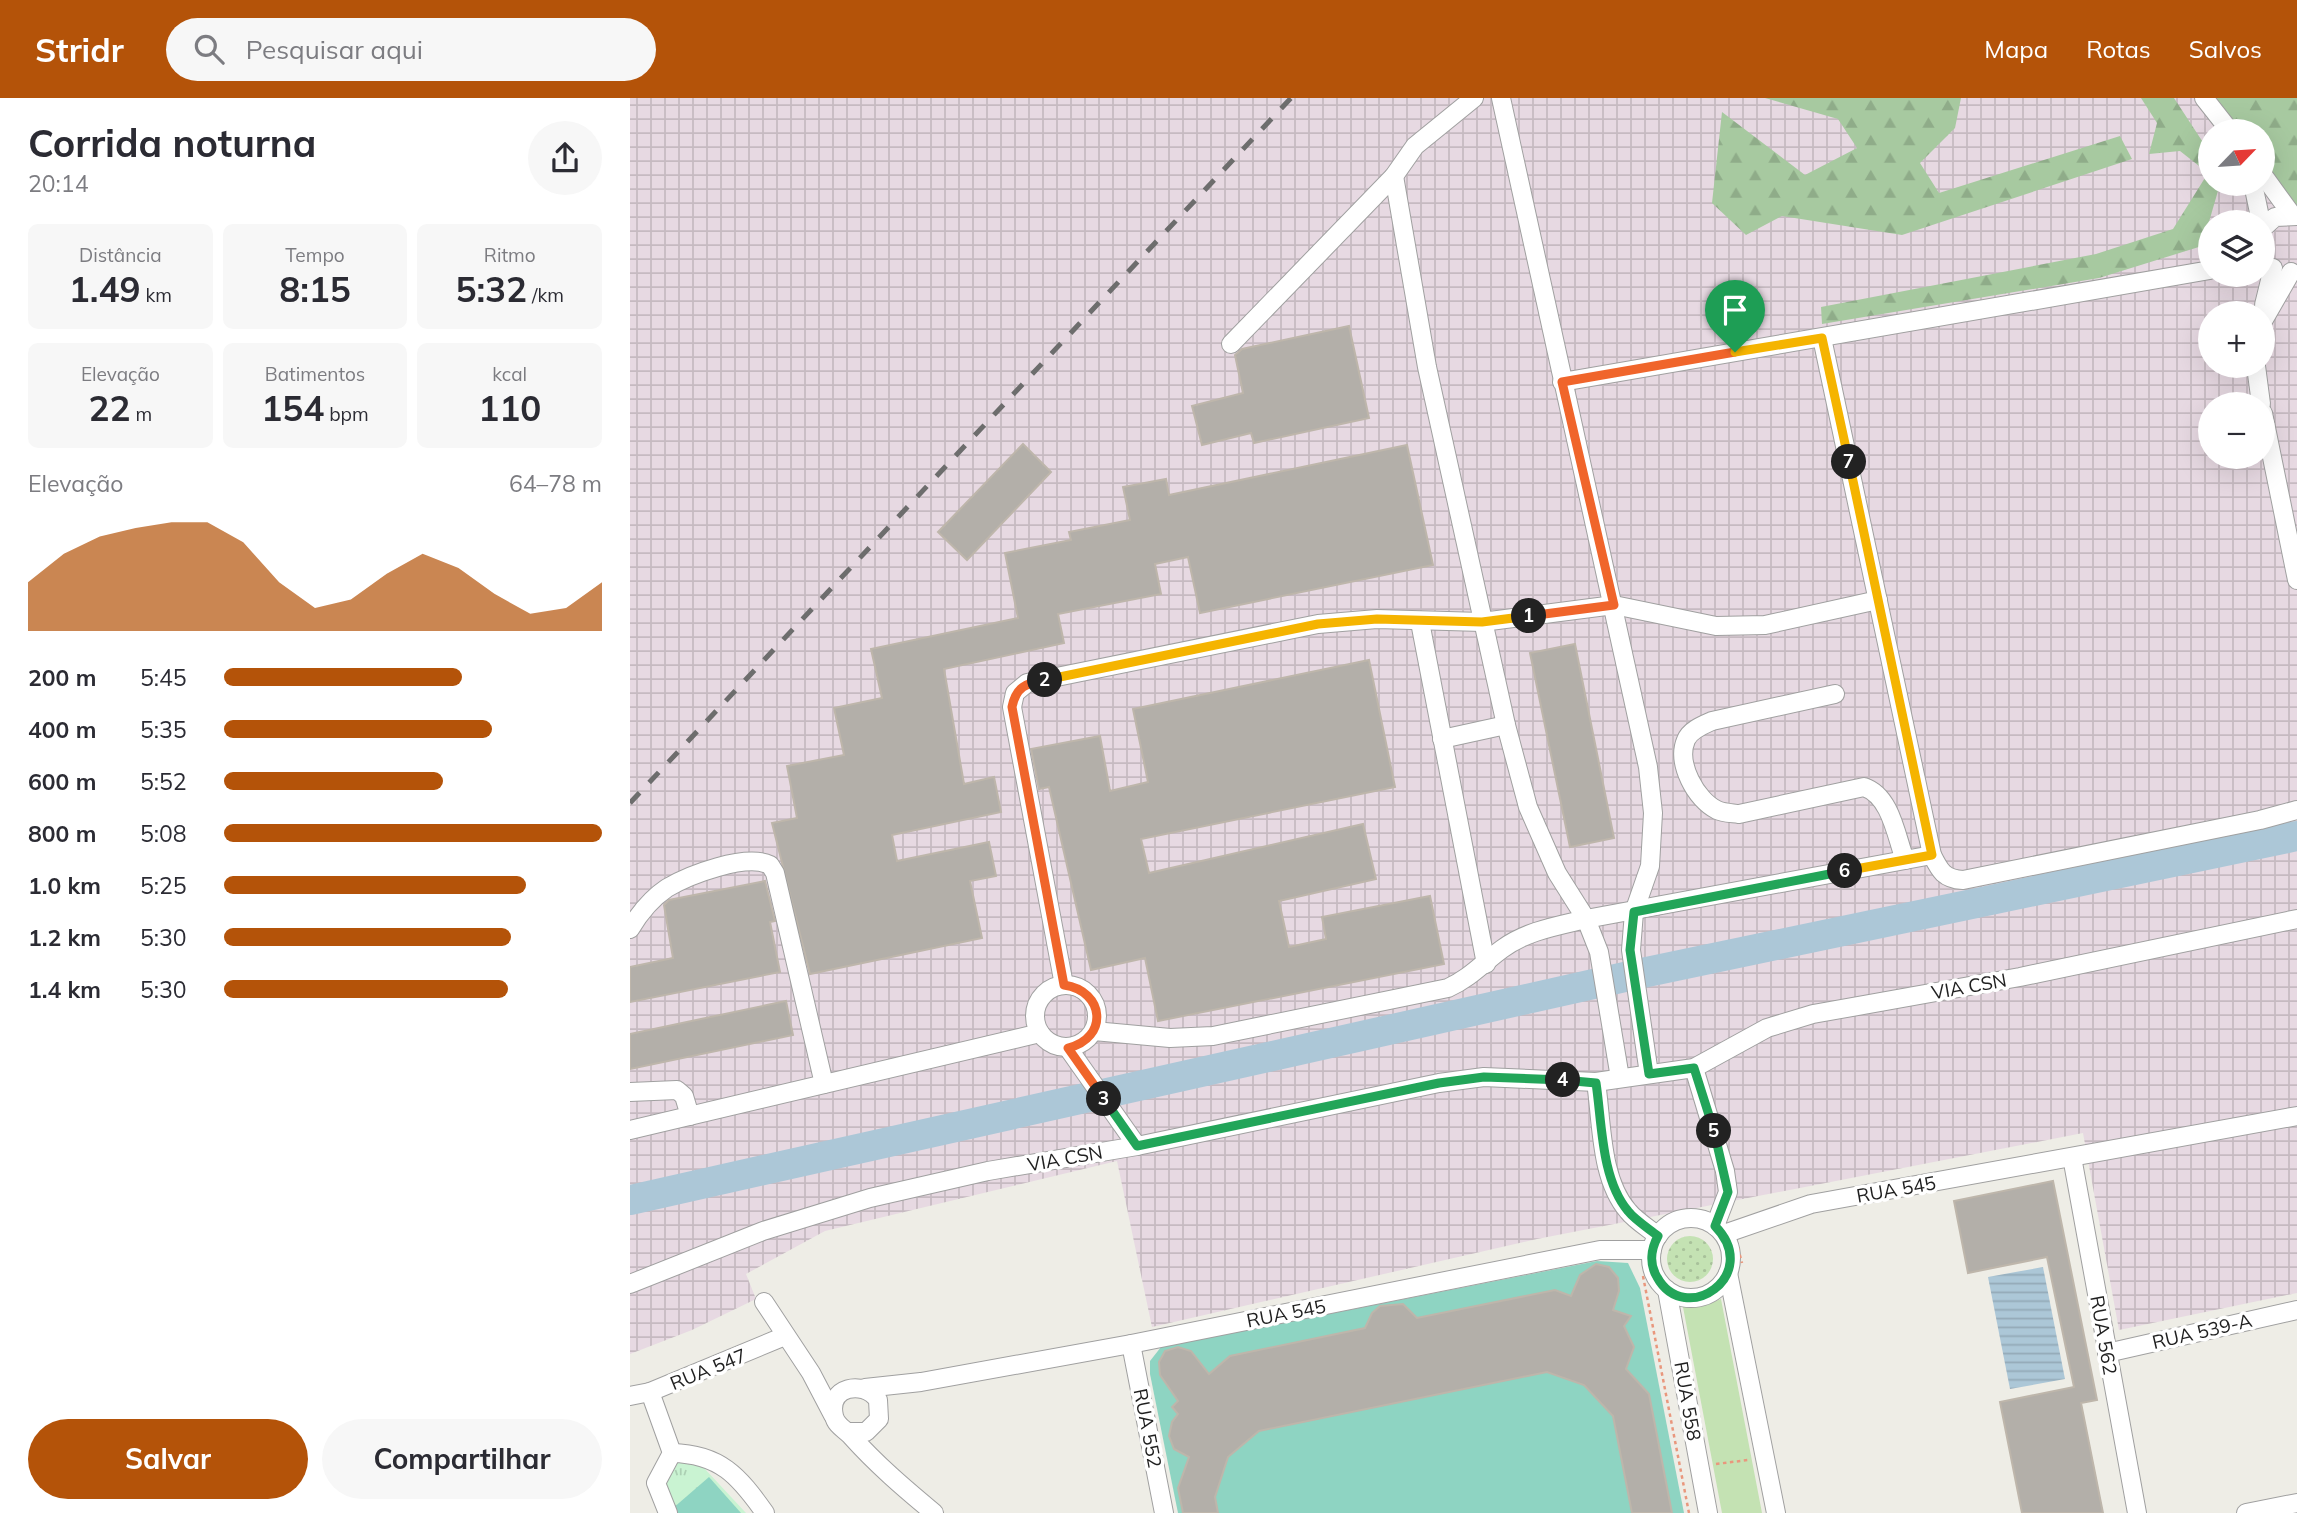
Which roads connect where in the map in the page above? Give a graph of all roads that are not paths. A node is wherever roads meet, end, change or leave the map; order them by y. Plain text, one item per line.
1 (1474, 98) edge
2 (1501, 98) edge
3 (2204, 98) edge
4 (2221, 119) edge
5 (1394, 176) junction
6 (2275, 190) edge
7 (2295, 216) edge
8 (2275, 217) edge
9 (2198, 272) edge
10 (1822, 338) junction
11 (1231, 344) dead end
12 (1562, 382) junction
13 (2274, 469) edge
14 (2297, 580) edge
15 (1878, 600) junction
16 (1614, 605) junction
17 (1420, 622) junction
18 (1482, 622) junction
19 (1835, 694) dead end
20 (1506, 725) junction
21 (1442, 739) junction
22 (2297, 810) edge
23 (1932, 855) junction
24 (1905, 860) junction
25 (1634, 912) junction
26 (1586, 919) junction
27 (2297, 919) edge
28 (630, 929) edge
29 (1486, 964) junction
30 (1064, 985) junction
31 (1094, 1031) junction
32 (1040, 1033) junction
33 (1068, 1048) junction
34 (1694, 1068) junction
35 (1649, 1074) junction
36 (1620, 1078) junction
37 (1596, 1083) junction
38 (824, 1084) junction
39 (630, 1091) edge
40 (690, 1116) junction
41 (2297, 1116) edge
42 (630, 1130) edge
43 (1137, 1146) junction
44 (2072, 1157) junction
45 (1719, 1230) junction
46 (1655, 1243) junction
47 (1728, 1273) junction
48 (630, 1284) edge
49 (1667, 1290) junction
50 (764, 1303) dead end
51 (2297, 1310) edge
52 (785, 1336) junction
53 (1131, 1344) junction
54 (2107, 1353) junction
55 (811, 1373) junction
56 (921, 1382) junction
57 (864, 1388) junction
58 (846, 1389) junction
59 (650, 1392) junction
60 (630, 1396) edge
61 (880, 1409) junction
62 (833, 1415) junction
63 (874, 1426) junction
64 (848, 1432) junction
65 (672, 1453) junction
66 (877, 1466) junction
67 (2297, 1503) edge
68 (668, 1513) edge
69 (765, 1513) edge
70 (934, 1513) edge
71 (1164, 1513) edge
72 (1708, 1513) edge
73 (1776, 1513) edge
74 (2137, 1513) edge
75 (2246, 1513) edge

1 - 5 street
2 - 12 street
3 - 4 street
5 - 11 street
5 - 18 street
6 - 7 street
7 - 8 street
9 - 10 street
10 - 12 street
10 - 15 street
12 - 16 street
13 - 14 street
15 - 16 street
15 - 23 street
16 - 18 street
16 - 25 street
17 - 18 street
17 - 21 street
17 - 30 street
18 - 20 street
19 - 24 street
20 - 21 street
20 - 26 street
21 - 29 street
22 - 23 street
23 - 24 street
24 - 25 street
25 - 26 street
25 - 35 street
26 - 29 street
26 - 36 street
27 - 34 street, VIA CSN
28 - 38 street
29 - 31 street
30 - 31 street
30 - 32 street
31 - 33 street
32 - 33 street
32 - 38 street
33 - 43 street
34 - 35 street, VIA CSN
34 - 45 street
35 - 36 street, VIA CSN
36 - 37 street, VIA CSN
37 - 43 street, VIA CSN
37 - 46 street
38 - 40 street
39 - 40 street
40 - 42 street
41 - 44 street, RUA 545
43 - 48 street, VIA CSN
44 - 45 street, RUA 545
44 - 54 street, RUA 562
45 - 46 street
45 - 47 street
46 - 49 street
46 - 53 street, RUA 545
47 - 49 street
47 - 73 street
49 - 72 street, RUA 558
50 - 52 street
51 - 54 street, RUA 539-A
52 - 55 street
52 - 59 street, RUA 547
53 - 56 street, RUA 545
53 - 71 street, RUA 552
54 - 74 street, RUA 562
55 - 58 street
55 - 62 street
56 - 57 street, RUA 545
56 - 61 street, RUA 545
57 - 58 street
57 - 61 street
58 - 62 street
59 - 60 street, RUA 547
59 - 65 street
61 - 63 street
62 - 64 street
63 - 64 street
63 - 66 street
64 - 66 street
65 - 68 street
65 - 69 street
66 - 70 street
67 - 75 street

